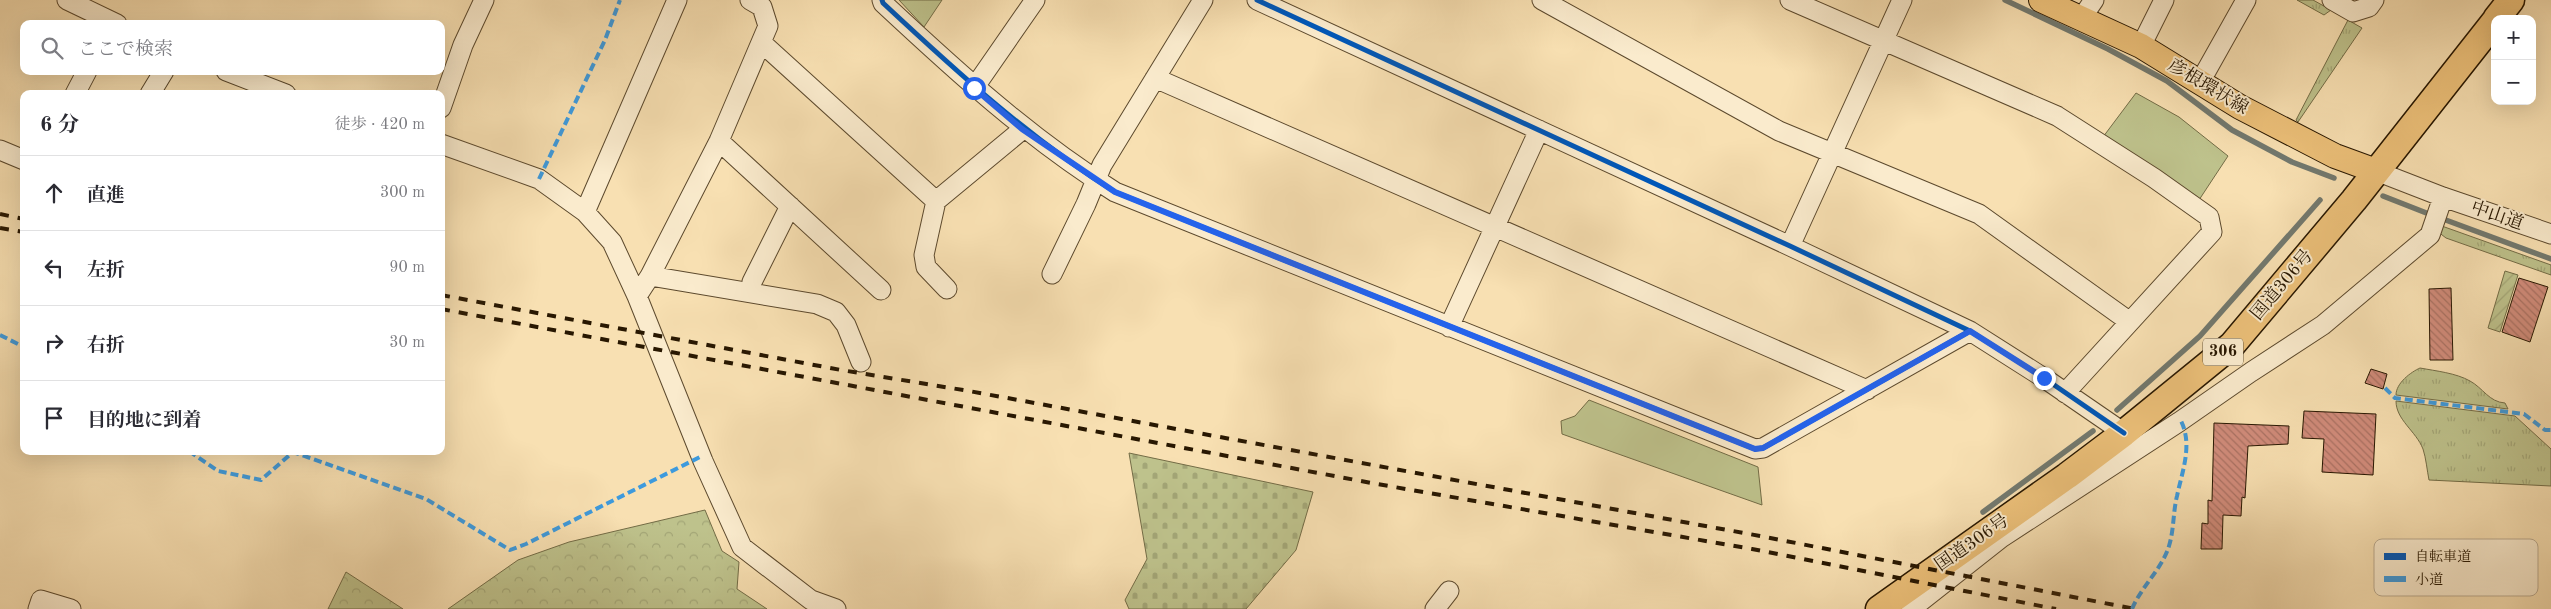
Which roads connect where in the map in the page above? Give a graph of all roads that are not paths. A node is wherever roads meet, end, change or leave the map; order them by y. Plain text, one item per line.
1 (67, 0) edge
2 (484, 0) edge
3 (677, 0) edge
4 (750, 0) edge
5 (882, 0) edge
6 (1035, 0) edge
7 (1203, 0) edge
8 (1257, 0) edge
9 (1542, 0) edge
10 (1790, 0) edge
11 (1902, 0) edge
12 (2041, 0) edge
13 (2164, 0) edge
14 (2246, 0) edge
15 (2332, 0) edge
16 (2374, 0) edge
17 (2511, 0) edge
18 (2087, 10) edge
19 (2500, 15) edge
20 (110, 20) edge
21 (2491, 26) edge
22 (1883, 41) junction
23 (762, 43) junction
24 (2141, 46) junction
25 (85, 75) edge
26 (162, 75) edge
27 (236, 75) edge
28 (1155, 78) junction
29 (2200, 82) junction
30 (974, 88) junction
31 (77, 90) edge
32 (152, 90) edge
33 (276, 90) edge
34 (445, 97) edge
35 (1022, 129) junction
36 (1539, 130) junction
37 (719, 141) junction
38 (445, 145) edge
39 (0, 150) edge
40 (1832, 154) junction
41 (20, 158) edge
42 (2376, 171) junction
43 (1096, 180) junction
44 (2443, 197) junction
45 (936, 201) junction
46 (790, 206) junction
47 (585, 212) junction
48 (1495, 226) junction
49 (2551, 234) edge
50 (1790, 246) junction
51 (1052, 274) dead end
52 (650, 276) junction
53 (752, 282) dead end
54 (947, 289) dead end
55 (881, 290) dead end
56 (637, 296) junction
57 (2130, 322) junction
58 (1450, 327) junction
59 (1970, 331) junction
60 (861, 362) dead end
61 (1867, 390) junction
62 (2064, 393) junction
63 (2124, 434) junction
64 (1449, 591) dead end
65 (38, 609) edge
66 (71, 609) edge
67 (836, 609) edge
68 (1436, 609) edge
69 (1879, 609) edge
70 (1912, 609) edge

1 - 20 street
2 - 34 street
3 - 47 street
4 - 23 street
5 - 30 street
6 - 30 street
7 - 28 street
8 - 36 street
9 - 40 street
10 - 22 street
11 - 22 street
12 - 18 main road, 彦根環状線
13 - 24 street
14 - 29 street
15 - 16 street
17 - 19 highway, 国道306号 / 306
18 - 24 main road, 彦根環状線
21 - 42 highway, 国道306号 / 306
22 - 40 street
22 - 57 street
23 - 37 street
23 - 45 street
24 - 29 main road, 彦根環状線
25 - 31 street
26 - 32 street
27 - 33 street
28 - 43 street
28 - 48 street
29 - 42 main road, 彦根環状線
30 - 35 street
35 - 43 street
35 - 45 street
36 - 48 street
36 - 50 street
37 - 46 street
37 - 52 street
38 - 47 street
39 - 41 street
40 - 50 street
40 - 57 street
42 - 44 street, 中山道
42 - 63 highway, 国道306号 / 306
43 - 51 street
43 - 58 street
44 - 49 street, 中山道
44 - 70 street
45 - 54 street
46 - 53 street
46 - 55 street
47 - 56 street
48 - 58 street
48 - 61 street
50 - 59 street
52 - 56 street
52 - 60 street
56 - 67 street
57 - 62 street
58 - 61 street
59 - 61 street
59 - 62 street
62 - 63 street
63 - 69 highway, 国道306号 / 306
64 - 68 street
65 - 66 street

